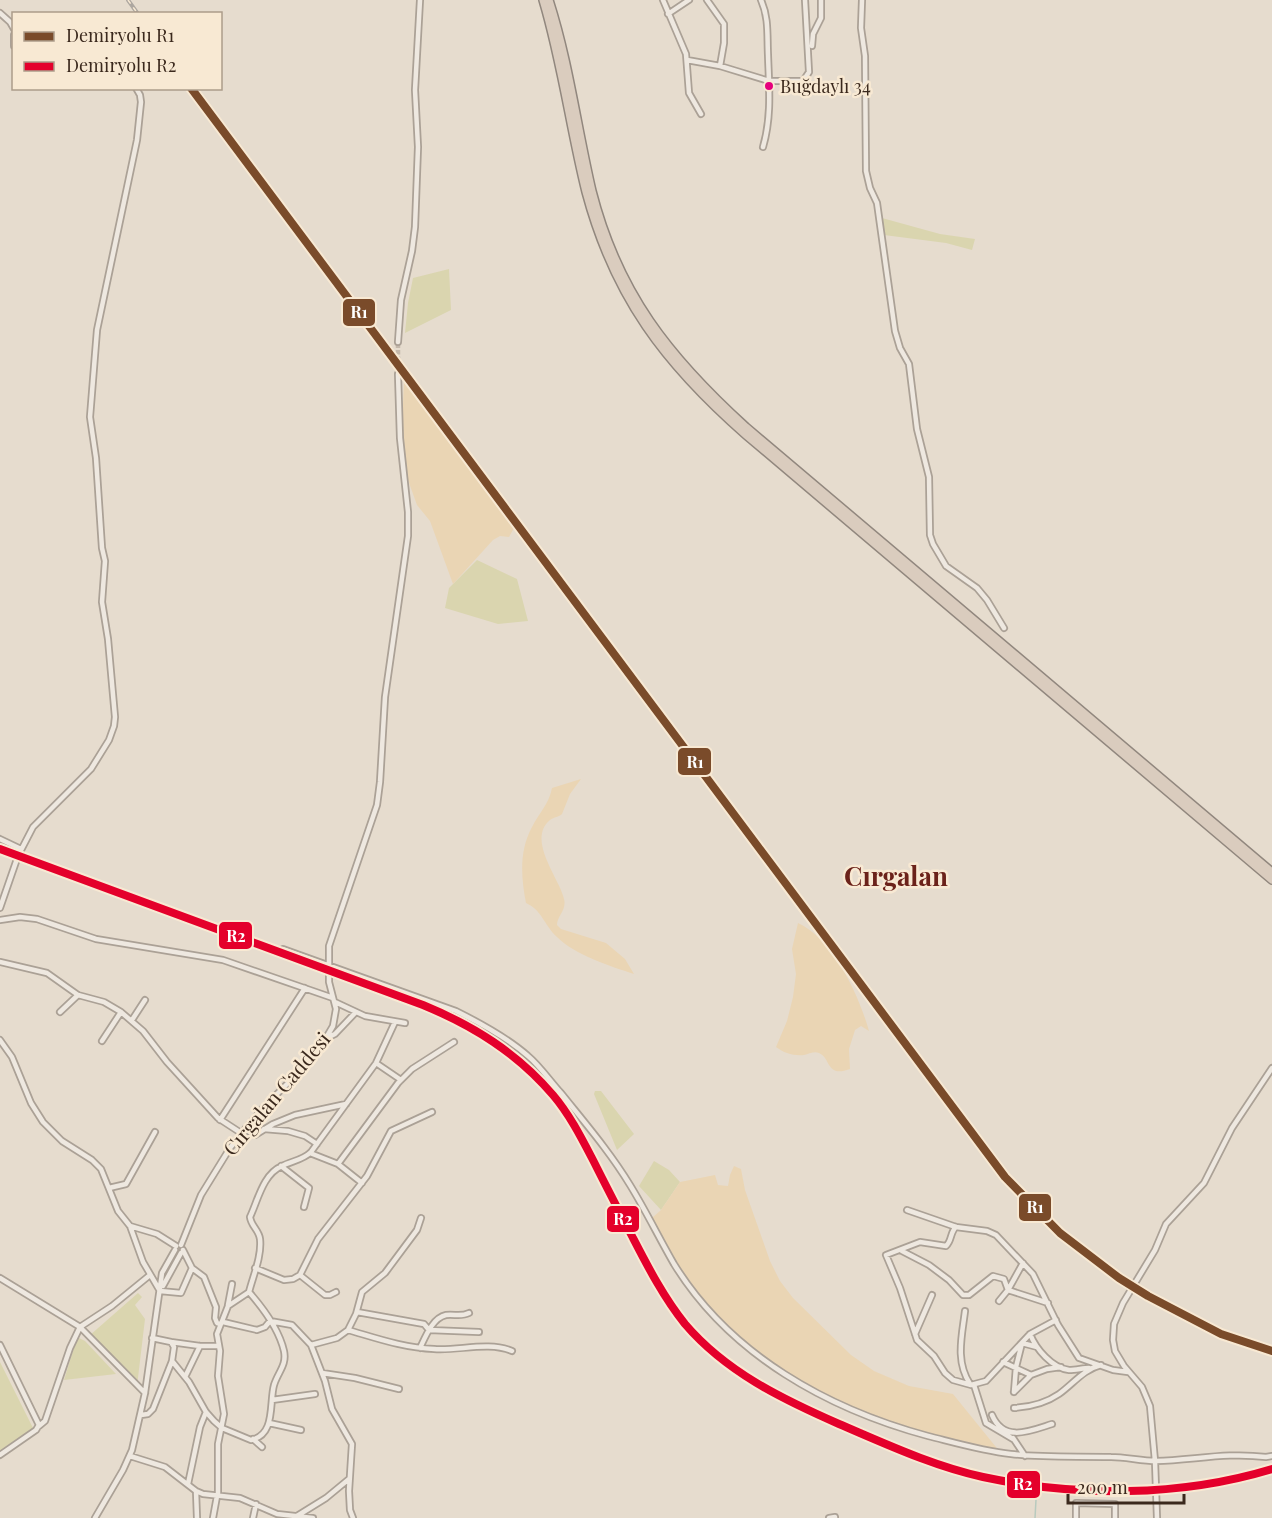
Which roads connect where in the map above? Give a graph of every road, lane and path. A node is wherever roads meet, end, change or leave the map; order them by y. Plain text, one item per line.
1 (420, 0) edge
2 (543, 0) edge
3 (549, 0) edge
4 (663, 0) edge
5 (689, 0) edge
6 (707, 0) edge
7 (761, 0) edge
8 (805, 0) edge
9 (821, 0) edge
10 (862, 0) edge
11 (0, 13) edge
12 (668, 14) junction
13 (12, 26) edge
14 (809, 54) junction
15 (687, 60) junction
16 (720, 66) junction
17 (769, 81) junction
18 (137, 90) edge
19 (701, 114) dead end
20 (763, 147) dead end
21 (398, 342) tunnel mouth
22 (398, 374) tunnel mouth
23 (1004, 628) dead end
24 (0, 839) edge
25 (21, 849) junction
26 (1272, 872) edge
27 (1272, 880) edge
28 (0, 908) edge
29 (0, 920) edge
30 (283, 949) dead end
31 (0, 962) edge
32 (330, 964) junction
33 (305, 988) junction
34 (78, 995) junction
35 (145, 1000) dead end
36 (334, 1000) junction
37 (60, 1012) dead end
38 (121, 1012) junction
39 (355, 1013) junction
40 (132, 1020) junction
41 (395, 1022) junction
42 (405, 1023) dead end
43 (326, 1039) junction
44 (0, 1040) edge
45 (102, 1041) dead end
46 (454, 1042) dead end
47 (376, 1063) junction
48 (1272, 1068) edge
49 (401, 1080) junction
50 (346, 1104) junction
51 (432, 1112) dead end
52 (220, 1120) junction
53 (264, 1129) junction
54 (243, 1131) junction
55 (155, 1132) dead end
56 (317, 1144) junction
57 (310, 1153) junction
58 (338, 1164) junction
59 (281, 1166) junction
60 (362, 1183) junction
61 (109, 1188) junction
62 (304, 1207) dead end
63 (907, 1210) dead end
64 (421, 1218) dead end
65 (130, 1226) junction
66 (956, 1227) junction
67 (179, 1249) junction
68 (902, 1251) junction
69 (1023, 1263) junction
70 (192, 1268) junction
71 (255, 1268) junction
72 (150, 1275) junction
73 (300, 1275) junction
74 (0, 1278) edge
75 (232, 1284) dead end
76 (1008, 1290) junction
77 (160, 1291) junction
78 (249, 1292) junction
79 (336, 1292) dead end
80 (932, 1295) dead end
81 (999, 1301) dead end
82 (1048, 1303) junction
83 (228, 1306) junction
84 (965, 1311) dead end
85 (357, 1312) junction
86 (470, 1313) dead end
87 (1056, 1320) junction
88 (270, 1321) junction
89 (222, 1323) junction
90 (80, 1327) junction
91 (348, 1330) junction
92 (429, 1330) junction
93 (479, 1332) dead end
94 (1030, 1334) junction
95 (915, 1335) junction
96 (152, 1338) junction
97 (171, 1342) junction
98 (1022, 1343) junction
99 (0, 1345) edge
100 (200, 1346) junction
101 (219, 1346) junction
102 (311, 1346) junction
103 (1037, 1347) junction
104 (420, 1348) junction
105 (512, 1351) dead end
106 (172, 1361) junction
107 (1003, 1362) junction
108 (1102, 1365) junction
109 (1016, 1367) junction
110 (1061, 1367) junction
111 (1091, 1368) junction
112 (1129, 1372) junction
113 (322, 1373) junction
114 (1031, 1376) junction
115 (185, 1377) junction
116 (972, 1385) junction
117 (399, 1389) dead end
118 (145, 1393) junction
119 (315, 1394) dead end
120 (272, 1400) junction
121 (1014, 1408) dead end
122 (206, 1412) junction
123 (141, 1415) junction
124 (992, 1415) dead end
125 (269, 1423) junction
126 (1052, 1424) dead end
127 (39, 1426) junction
128 (222, 1428) junction
129 (301, 1430) dead end
130 (1010, 1433) junction
131 (1013, 1438) junction
132 (253, 1439) junction
133 (262, 1447) dead end
134 (0, 1455) edge
135 (130, 1456) junction
136 (1025, 1456) junction
137 (1272, 1456) edge
138 (1155, 1461) junction
139 (350, 1479) junction
140 (188, 1484) junction
141 (196, 1491) junction
142 (217, 1496) junction
143 (256, 1504) junction
144 (296, 1517) edge
145 (95, 1518) edge
146 (197, 1518) edge
147 (213, 1518) edge
148 (253, 1518) edge
149 (313, 1518) edge
150 (353, 1518) edge
151 (1076, 1518) edge
152 (1115, 1518) edge
153 (1157, 1518) edge

1 - 21 street
2 - 27 highway
3 - 26 highway
4 - 12 street
5 - 12 street
6 - 16 street
7 - 17 street
8 - 14 street
9 - 14 street
10 - 23 street
11 - 13 street
12 - 15 street
14 - 17 street
15 - 16 street
15 - 19 street
16 - 17 street
17 - 20 street
18 - 25 street
22 - 32 street
24 - 25 street
25 - 28 street
29 - 33 street
30 - 32 street
31 - 34 street
32 - 36 street, Cırgalan Caddesi
32 - 136 street
33 - 36 street
33 - 52 street
34 - 37 street
34 - 38 street
35 - 40 street
36 - 39 street
36 - 43 street, Cırgalan Caddesi
38 - 40 street
38 - 45 street
39 - 41 street
39 - 43 street
40 - 52 street
41 - 42 street
41 - 47 street
43 - 54 street, Cırgalan Caddesi
44 - 61 street
46 - 49 street
47 - 49 street
47 - 50 street
48 - 112 street
49 - 58 street
50 - 53 street
50 - 56 street
51 - 60 street
52 - 54 street
53 - 54 street
53 - 56 street
54 - 67 street, Cırgalan Caddesi
55 - 61 street
56 - 57 street
57 - 58 street
57 - 59 street
58 - 60 street
59 - 62 street
59 - 71 street
60 - 73 street
61 - 65 street
63 - 66 street
64 - 85 street
65 - 67 street
65 - 72 street
66 - 68 street
66 - 69 street
67 - 70 street
67 - 77 street, Cırgalan Caddesi
68 - 76 street
68 - 95 street
69 - 76 street
69 - 82 street
70 - 77 street
70 - 89 street
71 - 73 street
71 - 78 street
72 - 77 street
72 - 90 street
73 - 79 street
74 - 90 street
75 - 83 street
76 - 81 street
76 - 82 street
77 - 96 street, Cırgalan Caddesi
78 - 83 street
78 - 88 street
80 - 95 street
82 - 87 street
83 - 89 street
84 - 116 street
85 - 91 street
85 - 92 street
86 - 92 street
87 - 94 street
87 - 108 street
88 - 89 street
88 - 102 street
88 - 120 street
89 - 101 street
90 - 118 street
90 - 127 street
91 - 102 street
91 - 104 street
92 - 93 street
92 - 104 street
94 - 98 street
94 - 103 street
95 - 116 street
96 - 97 street
96 - 118 street, Cırgalan Caddesi
97 - 100 street
97 - 106 street
98 - 103 street
98 - 107 street
98 - 109 street
99 - 127 street
100 - 101 street
100 - 115 street
101 - 128 street
102 - 113 street
103 - 110 street
104 - 105 street
106 - 115 street
106 - 123 street
107 - 109 street
107 - 116 street
108 - 111 street
108 - 112 street
109 - 114 street
109 - 114 street
110 - 111 street
110 - 114 street
111 - 121 street
112 - 138 street
113 - 117 street
113 - 139 street
115 - 122 street
116 - 131 street
118 - 123 street, Cırgalan Caddesi
119 - 120 street
120 - 125 street
122 - 128 street
122 - 140 street
123 - 135 street, Cırgalan Caddesi
124 - 130 street
125 - 129 street
125 - 132 street
126 - 130 street
127 - 134 street
128 - 132 street
128 - 142 street
130 - 131 street
131 - 136 street
132 - 133 street
135 - 140 street
135 - 145 street, Cırgalan Caddesi
136 - 138 street
137 - 138 street
138 - 153 street
139 - 144 street
139 - 150 street
140 - 141 street
141 - 142 street
141 - 146 street
142 - 143 street
142 - 147 street
143 - 144 street
143 - 148 street
144 - 149 street
151 - 152 street

